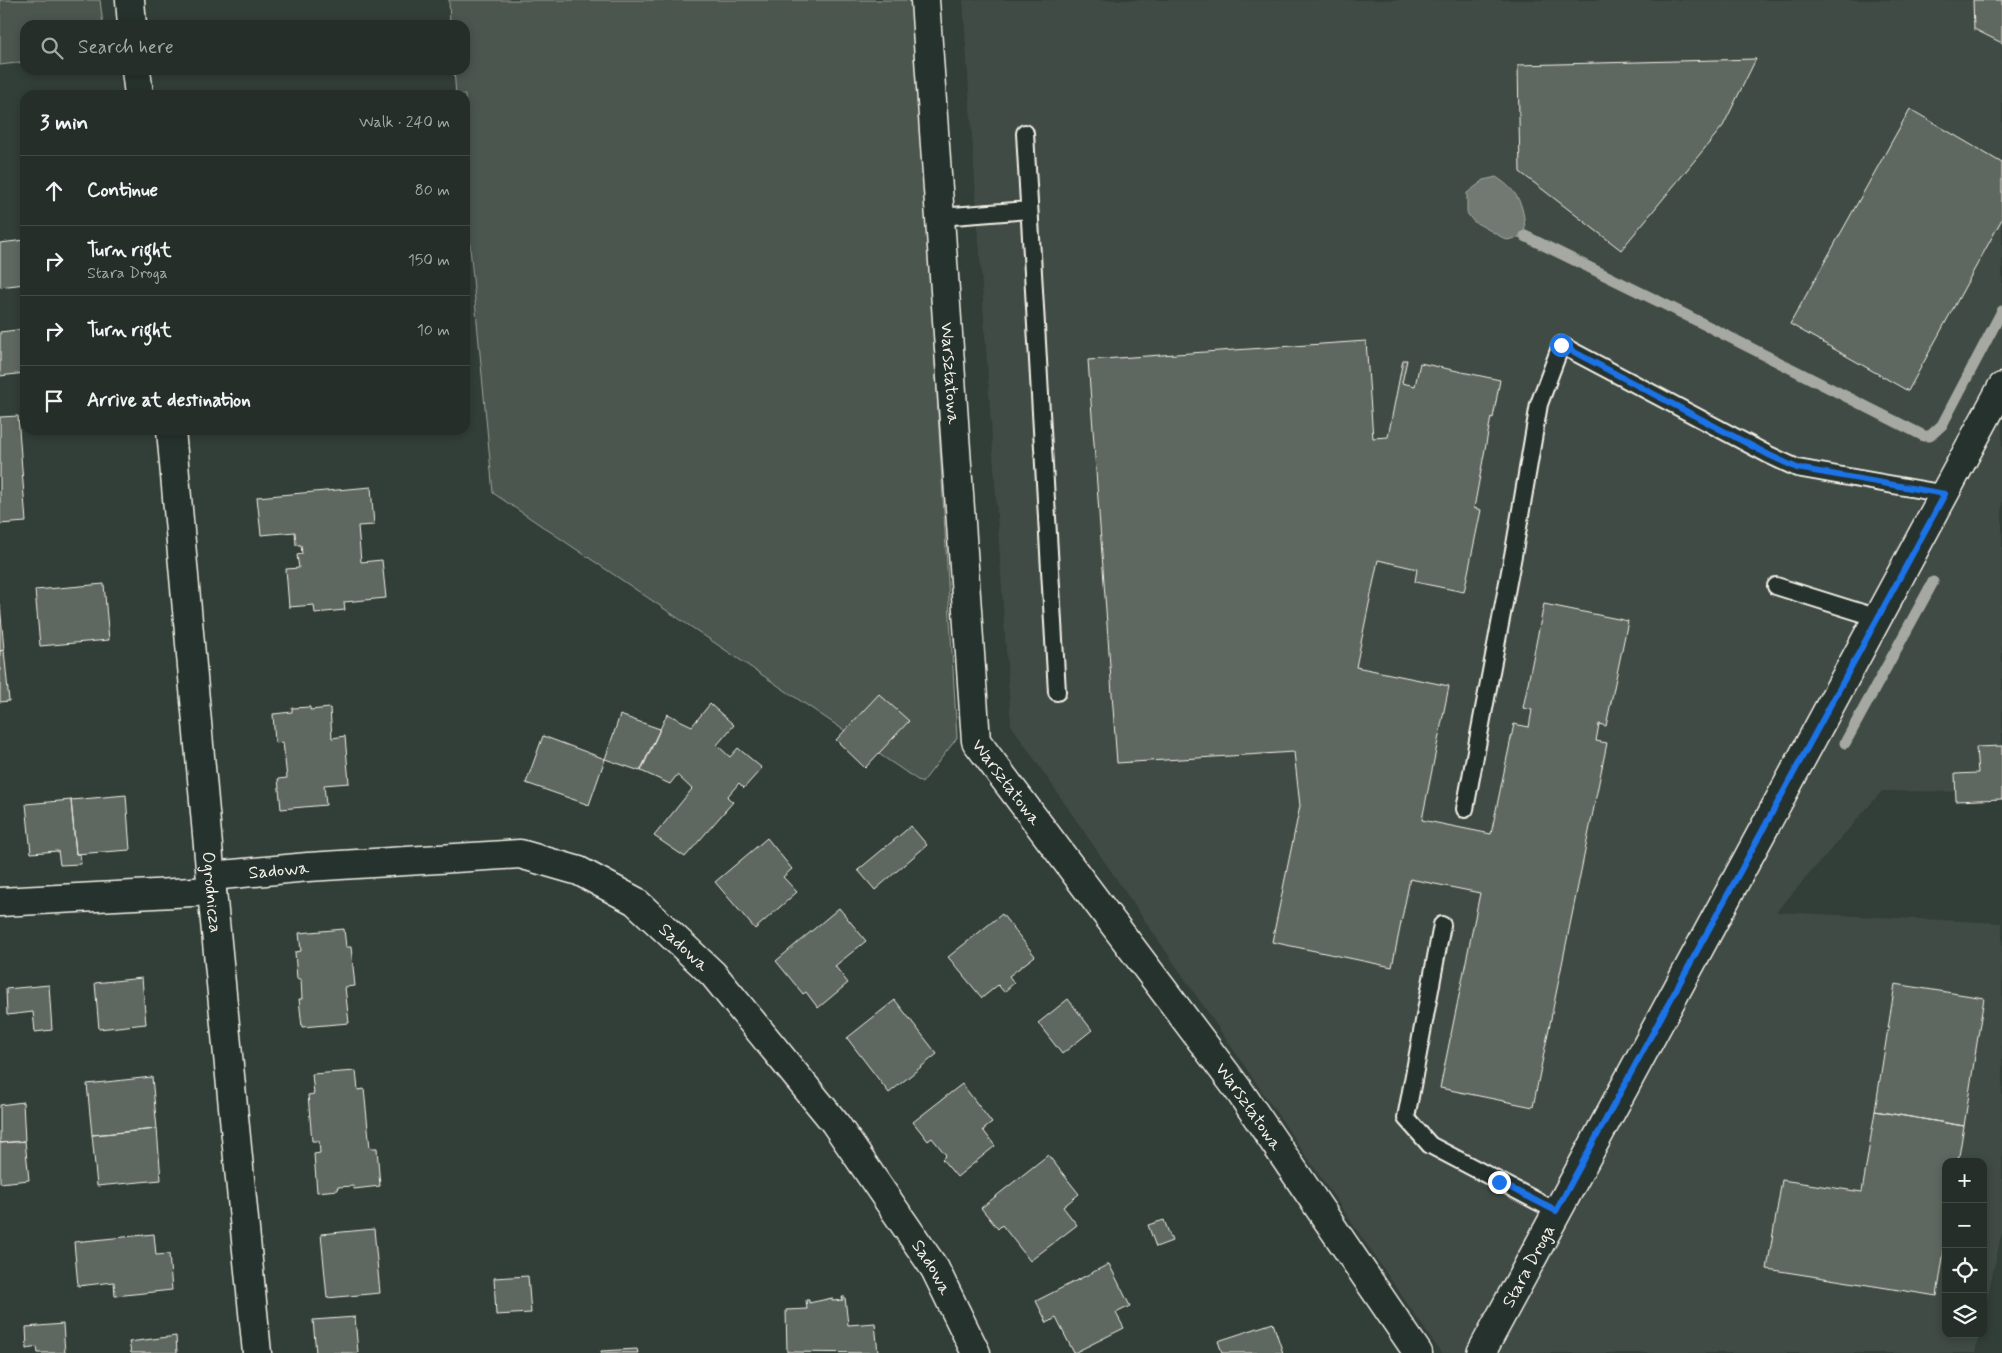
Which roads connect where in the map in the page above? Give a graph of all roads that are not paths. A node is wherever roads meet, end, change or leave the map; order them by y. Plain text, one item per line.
1 (130, 0) edge
2 (925, 0) edge
3 (132, 20) edge
4 (137, 75) edge
5 (138, 90) edge
6 (1025, 133) dead end
7 (1029, 210) junction
8 (940, 218) junction
9 (2002, 387) edge
10 (172, 435) edge
11 (1945, 494) junction
12 (1776, 586) dead end
13 (1878, 618) junction
14 (1057, 692) dead end
15 (1464, 809) dead end
16 (212, 884) junction
17 (0, 902) edge
18 (1442, 925) dead end
19 (1556, 1211) junction
20 (257, 1353) edge
21 (976, 1353) edge
22 (1418, 1353) edge
23 (1481, 1353) edge

1 - 3 street
2 - 8 street, Warsztatowa
4 - 5 street
6 - 7 lane
7 - 8 lane
7 - 14 lane
8 - 22 street, Warsztatowa
9 - 11 street, Stara Droga
10 - 16 street, Ogrodnicza
11 - 13 street, Stara Droga
11 - 15 lane
12 - 13 lane
13 - 19 street, Stara Droga
16 - 17 street, Sadowa
16 - 20 street, Ogrodnicza
16 - 21 street, Sadowa
18 - 19 lane
19 - 23 street, Stara Droga

